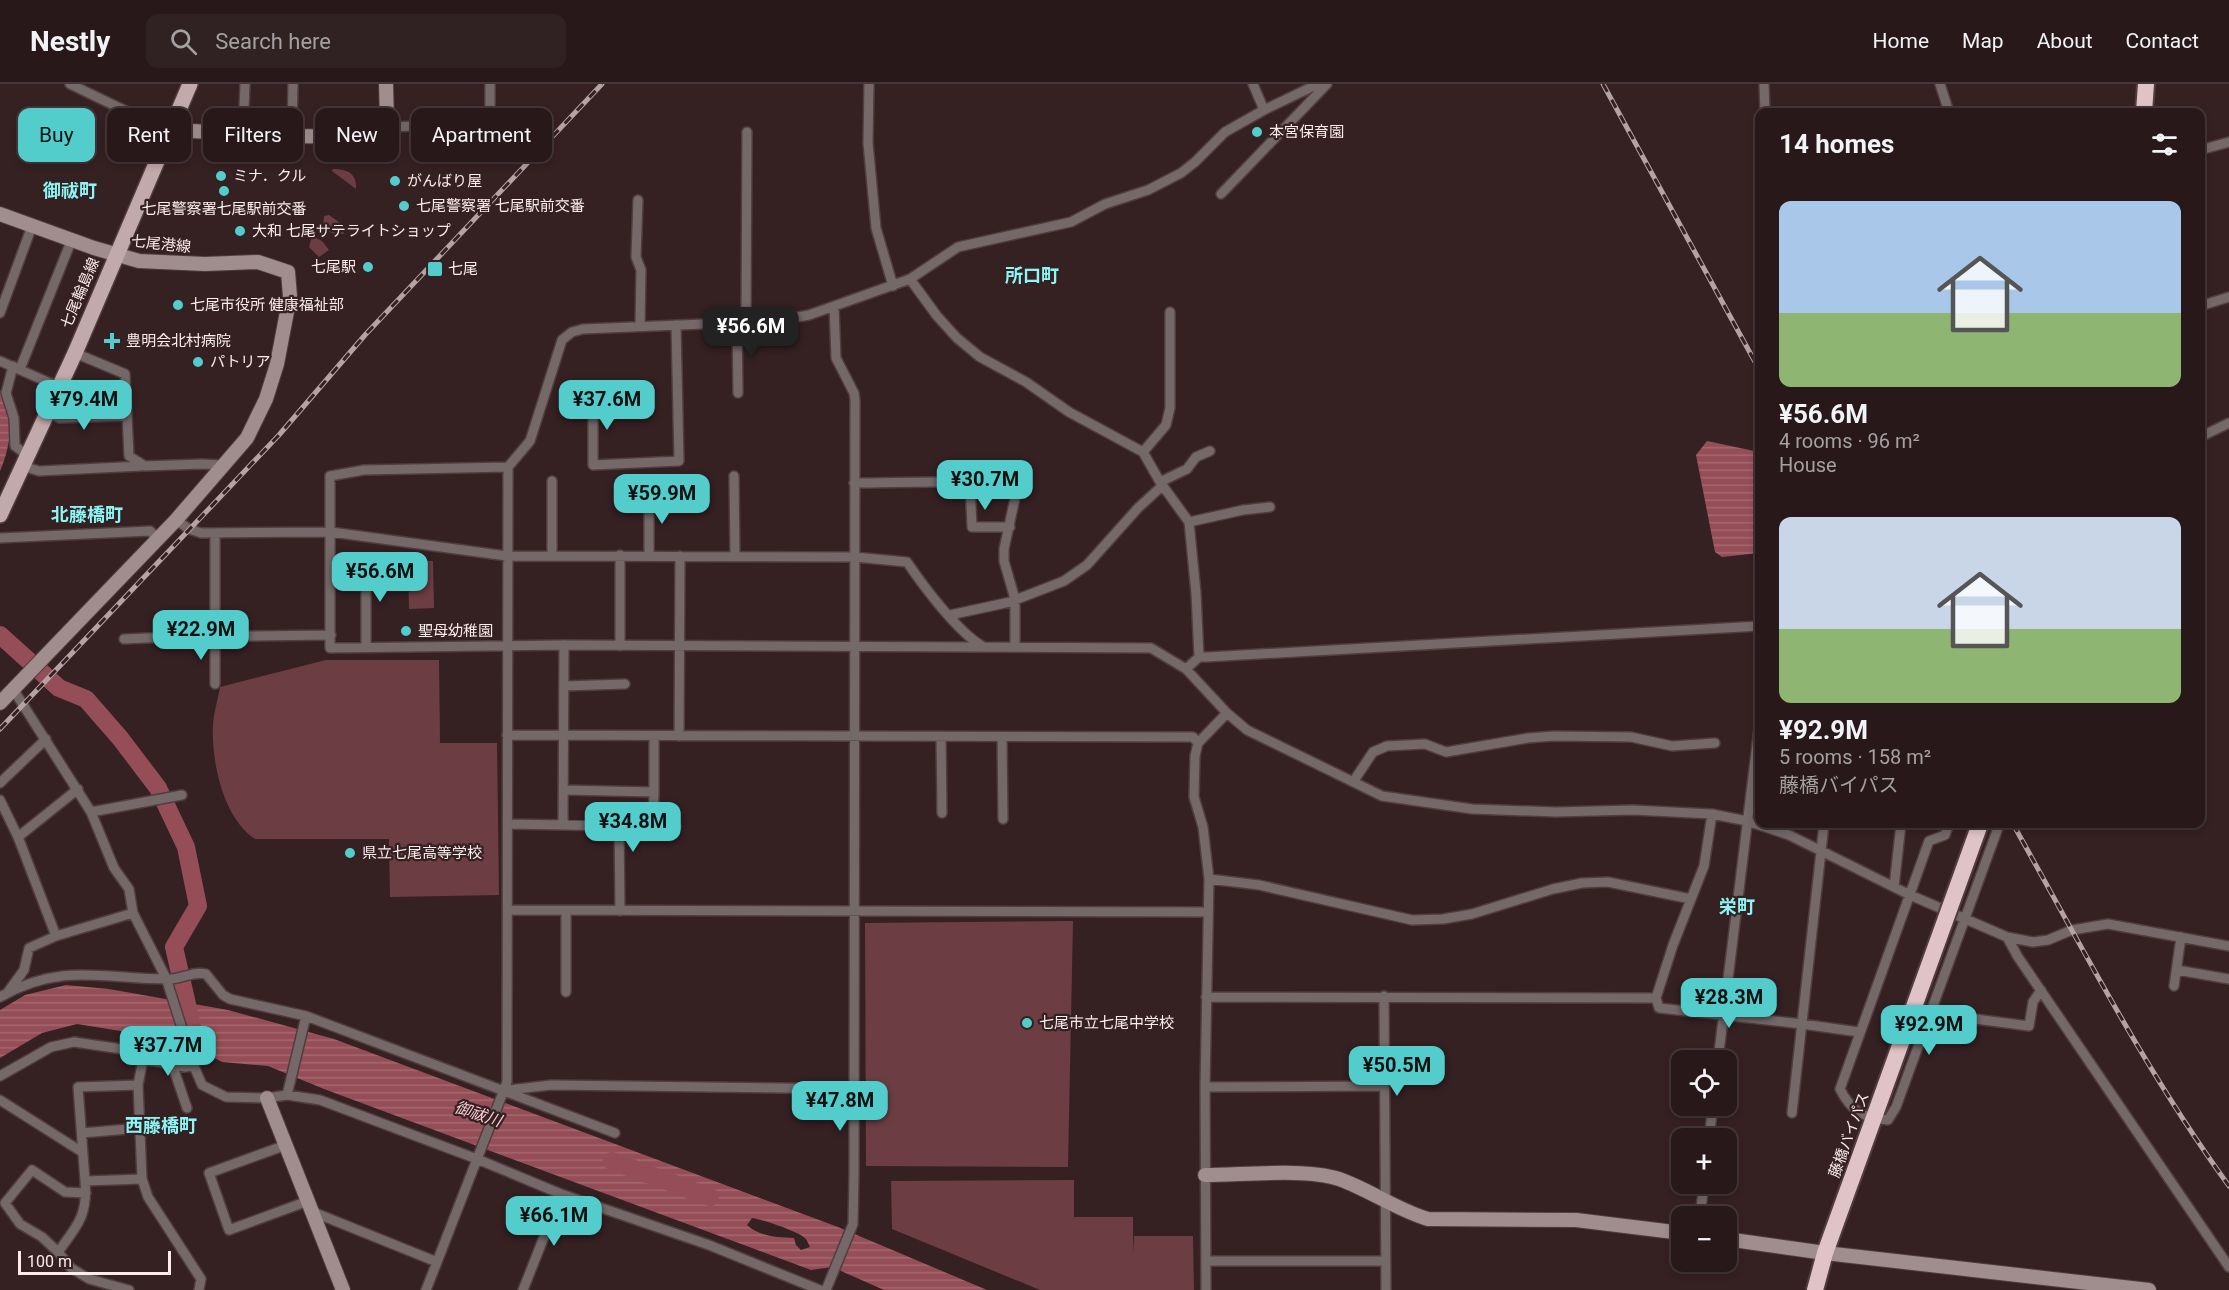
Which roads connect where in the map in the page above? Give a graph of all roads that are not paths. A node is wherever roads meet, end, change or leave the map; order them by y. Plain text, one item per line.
1 (70, 84) edge
2 (190, 84) edge
3 (245, 84) edge
4 (293, 84) edge
5 (386, 84) edge
6 (490, 84) edge
7 (869, 84) edge
8 (1253, 84) edge
9 (1318, 84) edge
10 (1327, 84) edge
11 (1764, 84) edge
12 (1940, 84) edge
13 (2146, 84) edge
14 (119, 108) edge
15 (180, 108) edge
16 (244, 108) edge
17 (293, 108) edge
18 (387, 108) edge
19 (1765, 108) edge
20 (1948, 108) edge
21 (2144, 108) edge
22 (1263, 110) junction
23 (399, 127) edge
24 (747, 132) dead end
25 (2229, 142) edge
26 (2205, 149) edge
27 (157, 162) edge
28 (1221, 194) dead end
29 (638, 200) dead end
30 (0, 214) edge
31 (33, 226) junction
32 (72, 239) junction
33 (116, 255) junction
34 (910, 279) junction
35 (893, 286) junction
36 (5, 287) edge
37 (2229, 297) edge
38 (2205, 304) edge
39 (834, 306) junction
40 (1170, 312) dead end
41 (0, 313) edge
42 (741, 322) junction
43 (676, 325) junction
44 (640, 326) junction
45 (75, 353) junction
46 (0, 361) edge
47 (16, 367) junction
48 (59, 387) junction
49 (738, 393) dead end
50 (593, 398) dead end
51 (47, 412) junction
52 (127, 416) junction
53 (2229, 423) edge
54 (2205, 434) edge
55 (1210, 451) dead end
56 (1143, 452) junction
57 (25, 460) junction
58 (222, 465) junction
59 (145, 466) junction
60 (508, 467) junction
61 (734, 476) dead end
62 (552, 481) dead end
63 (854, 483) junction
64 (970, 483) junction
65 (1161, 484) junction
66 (649, 494) dead end
67 (1270, 507) dead end
68 (0, 515) edge
69 (176, 520) junction
70 (1189, 522) junction
71 (1010, 527) junction
72 (331, 532) junction
73 (215, 533) junction
74 (0, 538) edge
75 (158, 538) junction
76 (552, 555) junction
77 (620, 555) junction
78 (507, 556) junction
79 (649, 556) junction
80 (680, 556) junction
81 (735, 556) junction
82 (855, 557) junction
83 (366, 559) dead end
84 (1015, 599) junction
85 (950, 615) junction
86 (1755, 626) edge
87 (331, 635) junction
88 (215, 637) junction
89 (124, 639) dead end
90 (564, 645) junction
91 (508, 646) junction
92 (620, 646) junction
93 (680, 646) junction
94 (854, 646) junction
95 (982, 646) junction
96 (1015, 647) junction
97 (366, 648) junction
98 (1199, 657) junction
99 (1186, 669) junction
100 (215, 684) dead end
101 (625, 684) dead end
102 (564, 686) junction
103 (13, 689) junction
104 (0, 704) edge
105 (1227, 713) junction
106 (507, 735) junction
107 (564, 735) junction
108 (654, 736) junction
109 (679, 736) junction
110 (854, 736) junction
111 (1002, 736) junction
112 (941, 737) junction
113 (46, 739) junction
114 (1198, 743) junction
115 (1715, 743) dead end
116 (1755, 758) edge
117 (1353, 782) junction
118 (0, 783) edge
119 (78, 789) junction
120 (564, 790) junction
121 (654, 792) junction
122 (182, 795) dead end
123 (0, 800) edge
124 (91, 812) junction
125 (942, 813) dead end
126 (1712, 814) junction
127 (1003, 819) dead end
128 (1747, 820) junction
129 (1755, 823) edge
130 (508, 824) junction
131 (563, 825) junction
132 (619, 826) junction
133 (653, 826) junction
134 (676, 826) dead end
135 (1769, 828) edge
136 (1790, 828) edge
137 (1824, 828) edge
138 (1901, 828) edge
139 (1948, 828) edge
140 (1979, 828) edge
141 (1998, 828) dead end
142 (1789, 835) junction
143 (18, 837) junction
144 (1821, 850) junction
145 (1209, 879) junction
146 (1894, 887) junction
147 (1910, 895) junction
148 (1691, 898) junction
149 (508, 910) junction
150 (566, 910) junction
151 (620, 910) junction
152 (854, 911) junction
153 (1207, 912) junction
154 (133, 913) junction
155 (1965, 919) junction
156 (56, 936) junction
157 (2007, 937) junction
158 (2181, 937) junction
159 (2229, 946) edge
160 (2177, 970) junction
161 (170, 979) junction
162 (2229, 979) edge
163 (2174, 986) dead end
164 (2041, 990) junction
165 (566, 993) dead end
166 (4, 995) edge
167 (1384, 996) junction
168 (1206, 997) junction
169 (1656, 998) junction
170 (1724, 1015) junction
171 (306, 1016) junction
172 (1960, 1017) dead end
173 (1802, 1024) junction
174 (1859, 1032) junction
175 (1719, 1050) edge
176 (143, 1059) junction
177 (172, 1064) junction
178 (194, 1066) junction
179 (0, 1076) edge
180 (138, 1085) junction
181 (1384, 1086) junction
182 (1205, 1087) junction
183 (854, 1089) junction
184 (505, 1090) junction
185 (287, 1095) junction
186 (267, 1098) junction
187 (0, 1100) edge
188 (187, 1108) dead end
189 (1792, 1113) dead end
190 (1873, 1119) junction
191 (140, 1128) junction
192 (82, 1132) junction
193 (615, 1133) dead end
194 (286, 1145) junction
195 (82, 1152) junction
196 (477, 1159) junction
197 (1205, 1175) junction
198 (142, 1179) junction
199 (85, 1181) junction
200 (86, 1193) junction
201 (561, 1194) junction
202 (1384, 1199) junction
203 (311, 1206) junction
204 (1671, 1232) edge
205 (1737, 1241) edge
206 (58, 1252) junction
207 (1825, 1253) junction
208 (1206, 1261) junction
209 (1385, 1261) junction
210 (437, 1262) junction
211 (2229, 1267) edge
212 (201, 1279) junction
213 (129, 1290) edge
214 (199, 1290) edge
215 (207, 1290) edge
216 (343, 1290) edge
217 (426, 1290) edge
218 (523, 1290) edge
219 (820, 1290) edge
220 (826, 1290) edge
221 (1206, 1290) edge
222 (1386, 1290) edge
223 (1815, 1290) edge
224 (2149, 1290) edge

1 - 14 street
2 - 15 main road, 七尾輪島線
3 - 16 street
4 - 17 street
5 - 18 street
6 - 23 street
7 - 35 street
8 - 22 street
9 - 22 street
10 - 28 street
11 - 19 street
12 - 20 street
13 - 21 highway
22 - 34 street
24 - 42 street
25 - 26 street
27 - 33 main road, 七尾輪島線
29 - 44 street
30 - 31 street, 七尾港線
31 - 32 street, 七尾港線
31 - 36 street
32 - 33 street, 七尾港線
32 - 47 street
33 - 45 main road, 七尾輪島線
33 - 58 street, 七尾港線
34 - 35 street
34 - 56 street
35 - 39 street
36 - 41 street
37 - 38 street
39 - 42 street
39 - 63 street
40 - 56 street
42 - 43 street
42 - 49 street
43 - 44 street
43 - 50 street
44 - 60 street
45 - 48 main road, 七尾輪島線
45 - 52 street
46 - 47 street
47 - 48 street
47 - 57 street
48 - 51 main road, 七尾輪島線
51 - 52 street
51 - 57 main road, 七尾輪島線
52 - 59 street
53 - 54 street
55 - 65 street
56 - 65 street
57 - 59 street
57 - 68 main road, 七尾輪島線
58 - 59 street
58 - 69 street
60 - 72 street
60 - 78 street
61 - 81 street
62 - 76 street
63 - 64 street
63 - 82 street
64 - 71 street
64 - 71 street
65 - 70 street
65 - 84 street
66 - 79 street
67 - 70 street
69 - 73 street
69 - 75 street
70 - 98 street
71 - 84 street
72 - 73 street
72 - 78 street
72 - 87 street
73 - 88 street
74 - 75 street
75 - 103 street
76 - 77 street
76 - 78 street
77 - 79 street
77 - 92 street
78 - 91 street
79 - 80 street
80 - 81 street
80 - 93 street
81 - 82 street
82 - 85 street
82 - 94 street
83 - 97 street
84 - 85 street
84 - 96 street
85 - 95 street
86 - 98 street
87 - 88 street
87 - 97 street
88 - 89 street
88 - 100 street
90 - 91 street
90 - 92 street
90 - 102 street
91 - 97 street
91 - 106 street
92 - 93 street
93 - 94 street
93 - 109 street
94 - 95 street
94 - 110 street
95 - 96 street
96 - 99 street
98 - 99 street
99 - 105 street
101 - 102 street
102 - 107 street
103 - 104 street
103 - 113 street
105 - 114 street
105 - 117 street
106 - 107 street
106 - 130 street
107 - 108 street
107 - 120 street
108 - 109 street
108 - 121 street
109 - 110 street
110 - 112 street
110 - 152 street
111 - 112 street
111 - 114 street
111 - 127 street
112 - 125 street
113 - 118 street
113 - 119 street
114 - 145 street
115 - 117 street
116 - 128 street
117 - 126 street
119 - 124 street
119 - 143 street
120 - 121 street
120 - 131 street
121 - 133 street
122 - 124 street
123 - 143 street
124 - 154 street
126 - 128 street
126 - 148 street
128 - 129 street
128 - 170 street
130 - 131 street
130 - 149 street
131 - 132 street
132 - 133 street
132 - 151 street
133 - 134 street
135 - 142 street
136 - 142 street
137 - 144 street
138 - 146 street
139 - 147 street
140 - 190 highway, 藤橋バイパス, bridge
141 - 155 street
142 - 144 street
143 - 156 street
144 - 146 street
144 - 173 street
145 - 148 street
145 - 153 street
146 - 147 street
147 - 155 street
147 - 174 street
148 - 169 street
149 - 150 street
149 - 184 street
150 - 151 street
150 - 165 street
151 - 152 street
152 - 153 street
152 - 183 street
153 - 168 street
154 - 156 street
154 - 161 street
155 - 157 street
155 - 190 street
156 - 166 street
157 - 158 street
157 - 164 street
158 - 159 street
158 - 160 street
160 - 162 street
160 - 163 street
161 - 166 street
161 - 171 street
161 - 178 street
164 - 172 street
164 - 211 street
167 - 168 street
167 - 169 street
167 - 181 street
168 - 182 street
169 - 170 street
170 - 173 street
170 - 175 street
171 - 184 street
171 - 185 street
173 - 174 street
173 - 189 street
174 - 190 street
176 - 177 street
176 - 179 street
176 - 180 street
177 - 178 street
177 - 188 street
178 - 186 street
180 - 191 street
180 - 192 street
181 - 182 street
181 - 202 street
182 - 197 street
183 - 184 street
183 - 220 street
184 - 193 street
184 - 196 street
185 - 186 street
185 - 196 street
186 - 194 street
187 - 195 street
190 - 207 highway, 藤橋バイパス
191 - 192 street
191 - 198 street
192 - 195 street
194 - 203 street
194 - 203 street
195 - 199 street
196 - 201 street
196 - 210 street
197 - 202 street
197 - 208 street
198 - 199 street
198 - 212 street
199 - 200 street
200 - 206 street
200 - 206 street
201 - 218 street
201 - 219 street
202 - 204 street
202 - 209 street
203 - 210 street
203 - 216 street
205 - 207 street
206 - 213 street
207 - 223 highway, 藤橋バイパス
207 - 224 street
208 - 209 street
208 - 221 street
209 - 222 street
210 - 217 street
212 - 214 street
212 - 215 street

